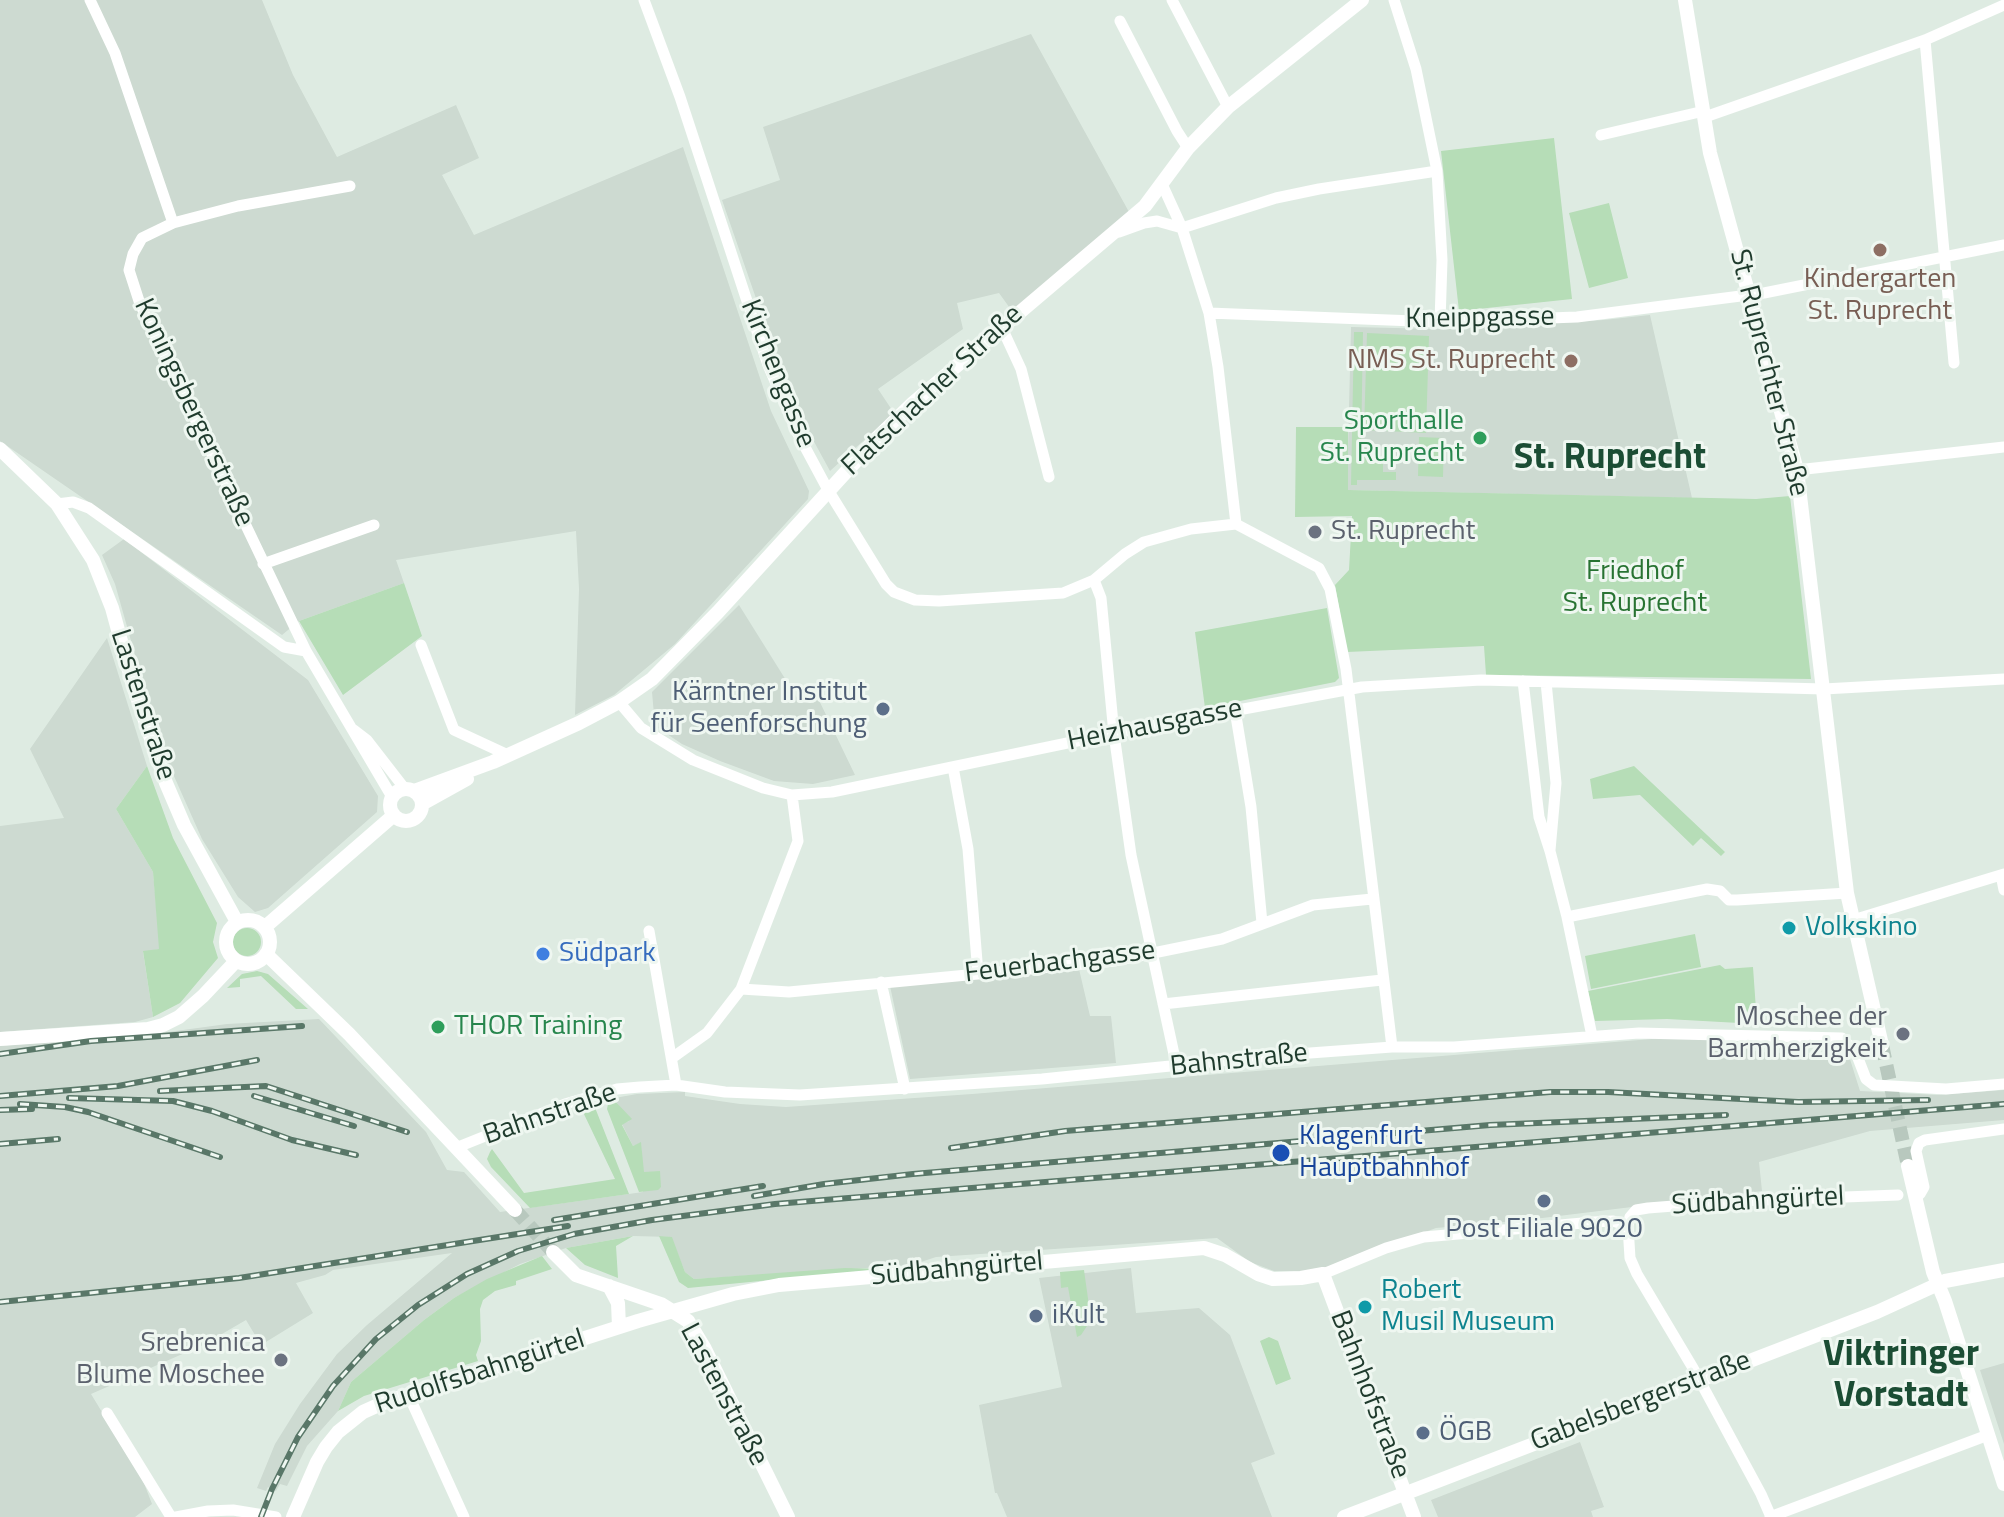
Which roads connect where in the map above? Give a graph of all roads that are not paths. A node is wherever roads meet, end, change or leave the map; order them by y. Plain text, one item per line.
1 (90, 0) edge
2 (644, 0) edge
3 (1172, 0) edge
4 (1362, 0) edge
5 (1394, 0) edge
6 (1685, 0) edge
7 (2004, 5) edge
8 (1120, 21) dead end
9 (1925, 40) junction
10 (1228, 107) junction
11 (1704, 114) junction
12 (1601, 135) dead end
13 (1188, 148) junction
14 (1437, 171) junction
15 (1162, 184) junction
16 (350, 186) dead end
17 (173, 223) junction
18 (1182, 228) junction
19 (1111, 235) junction
20 (2004, 245) edge
21 (1944, 258) junction
22 (1750, 294) junction
23 (1209, 313) junction
24 (1440, 322) junction
25 (1002, 328) junction
26 (1954, 363) dead end
27 (2004, 447) edge
28 (0, 449) edge
29 (1797, 470) junction
30 (1049, 477) dead end
31 (828, 490) junction
32 (57, 504) junction
33 (1236, 524) junction
34 (374, 525) dead end
35 (263, 564) junction
36 (1094, 580) junction
37 (421, 645) dead end
38 (306, 651) junction
39 (2004, 679) edge
40 (1523, 681) junction
41 (1546, 682) junction
42 (1348, 688) junction
43 (1824, 689) junction
44 (619, 702) junction
45 (1235, 710) junction
46 (353, 729) junction
47 (1114, 734) junction
48 (508, 755) junction
49 (953, 767) junction
50 (414, 795) junction
51 (792, 795) junction
52 (392, 797) junction
53 (394, 815) junction
54 (1550, 851) junction
55 (2002, 874) edge
56 (2004, 890) edge
57 (1847, 893) junction
58 (1372, 899) junction
59 (1567, 917) junction
60 (1853, 920) junction
61 (237, 922) junction
62 (1262, 923) junction
63 (265, 927) junction
64 (649, 931) dead end
65 (1151, 952) junction
66 (266, 954) junction
67 (236, 961) junction
68 (978, 974) junction
69 (1382, 980) junction
70 (881, 982) junction
71 (741, 989) junction
72 (1163, 1004) junction
73 (1592, 1036) junction
74 (0, 1039) edge
75 (1882, 1045) tunnel mouth
76 (1392, 1047) junction
77 (672, 1058) junction
78 (1177, 1068) junction
79 (2004, 1084) edge
80 (676, 1085) junction
81 (905, 1089) junction
82 (2004, 1129) edge
83 (458, 1147) junction
84 (1908, 1166) tunnel mouth
85 (1914, 1194) junction
86 (1898, 1195) dead end
87 (515, 1210) tunnel mouth
88 (1628, 1226) junction
89 (553, 1252) tunnel mouth
90 (2004, 1270) edge
91 (1323, 1274) junction
92 (1938, 1285) junction
93 (609, 1286) junction
94 (675, 1311) junction
95 (619, 1327) junction
96 (1699, 1379) junction
97 (409, 1396) junction
98 (107, 1413) dead end
99 (1988, 1435) junction
100 (2004, 1484) edge
101 (1405, 1493) junction
102 (174, 1517) edge
103 (276, 1517) edge
104 (293, 1517) edge
105 (464, 1517) edge
106 (788, 1517) edge
107 (1344, 1517) edge
108 (1414, 1517) edge
109 (1770, 1517) edge

1 - 17 street
2 - 31 street, Kirchengasse
3 - 10 street
4 - 10 street, Flatschacher Straße
5 - 14 street
6 - 11 street, St. Ruprechter Straße
7 - 9 street
8 - 13 street
9 - 11 street
9 - 21 street
10 - 13 street, Flatschacher Straße
11 - 12 street
11 - 22 street, St. Ruprechter Straße
13 - 15 street, Flatschacher Straße
14 - 18 street
14 - 24 street
15 - 18 street
15 - 19 street, Flatschacher Straße
16 - 17 street, Koningsbergerstraße
17 - 35 street, Koningsbergerstraße
18 - 19 street
18 - 23 street
19 - 25 street, Flatschacher Straße
20 - 21 street, Kneippgasse
21 - 22 street, Kneippgasse
21 - 26 street
22 - 24 street, Kneippgasse
22 - 29 street, St. Ruprechter Straße
23 - 24 street, Kneippgasse
23 - 33 street
25 - 30 street
25 - 31 street, Flatschacher Straße
27 - 29 street
28 - 32 street, Lastenstraße
29 - 43 street, St. Ruprechter Straße
31 - 36 street, Kirchengasse
31 - 44 street, Flatschacher Straße
32 - 38 street
32 - 61 street, Lastenstraße
33 - 36 street, Kirchengasse
33 - 42 street
34 - 35 street
35 - 38 street, Koningsbergerstraße
36 - 47 street
37 - 48 street
38 - 46 street, Koningsbergerstraße
39 - 43 street, Heizhausgasse
40 - 41 street, Heizhausgasse
40 - 42 street, Heizhausgasse
40 - 54 street
41 - 43 street, Heizhausgasse
41 - 54 street
42 - 45 street, Heizhausgasse
42 - 58 street
43 - 57 street, St. Ruprechter Straße
44 - 48 street, Flatschacher Straße
44 - 51 street, Heizhausgasse
45 - 47 street, Heizhausgasse
45 - 62 street
46 - 50 street, Koningsbergerstraße
46 - 52 street, Koningsbergerstraße
47 - 49 street, Heizhausgasse
47 - 65 street
48 - 50 street, Flatschacher Straße
49 - 51 street, Heizhausgasse
49 - 68 street
50 - 52 street
50 - 53 street
51 - 71 street
52 - 53 street
53 - 63 street
54 - 59 street
55 - 56 street
55 - 60 street
57 - 59 street
57 - 60 street, St. Ruprechter Straße
58 - 62 street, Feuerbachgasse
58 - 69 street
59 - 73 street
60 - 75 street, St. Ruprechter Straße
61 - 63 street
61 - 67 street
62 - 65 street, Feuerbachgasse
63 - 66 street
64 - 77 street
65 - 68 street, Feuerbachgasse
65 - 72 street
66 - 67 street
66 - 83 street
67 - 74 street
68 - 70 street, Feuerbachgasse
69 - 72 street
69 - 76 street
70 - 71 street, Feuerbachgasse
70 - 81 street
71 - 77 street
72 - 78 street
73 - 76 street, Bahnstraße
73 - 79 street, Bahnstraße
76 - 78 street, Bahnstraße
77 - 80 street
78 - 81 street, Bahnstraße
80 - 81 street, Bahnstraße
80 - 83 street, Bahnstraße
82 - 85 street
83 - 87 street
84 - 85 street
85 - 92 street
86 - 88 street, Südbahngürtel
88 - 91 street
88 - 96 street
89 - 93 street, Lastenstraße
90 - 92 street, Gabelsbergerstraße
91 - 94 street, Südbahngürtel
91 - 101 street, Bahnhofstraße
92 - 96 street, Gabelsbergerstraße
92 - 99 street
93 - 94 street, Lastenstraße
93 - 95 street
94 - 95 street, Rudolfsbahngürtel
94 - 106 street, Lastenstraße
95 - 97 street, Rudolfsbahngürtel
96 - 101 street, Gabelsbergerstraße
96 - 109 street
97 - 104 street, Rudolfsbahngürtel
97 - 105 street
98 - 102 street
99 - 100 street
99 - 109 street
101 - 107 street, Gabelsbergerstraße
101 - 108 street, Bahnhofstraße
102 - 103 street

